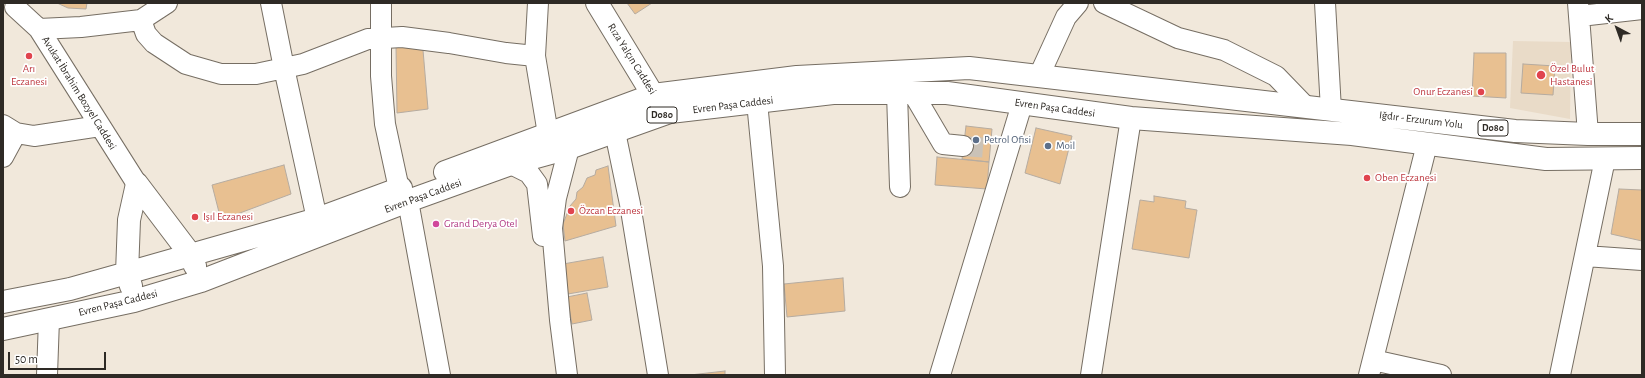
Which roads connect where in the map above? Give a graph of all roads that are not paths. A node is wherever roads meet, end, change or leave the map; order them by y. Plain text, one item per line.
1 (272, 3) edge
2 (381, 3) edge
3 (538, 3) edge
4 (597, 3) edge
5 (1078, 3) edge
6 (1104, 3) edge
7 (1325, 3) edge
8 (11, 9) edge
9 (1642, 9) edge
10 (152, 10) edge
11 (1579, 10) edge
12 (39, 28) junction
13 (380, 38) junction
14 (535, 56) junction
15 (284, 68) junction
16 (1039, 76) junction
17 (905, 93) junction
18 (653, 95) junction
19 (758, 102) junction
20 (1020, 104) junction
21 (1306, 107) junction
22 (1338, 111) junction
23 (670, 112) junction
24 (1131, 118) junction
25 (100, 126) junction
26 (9, 129) edge
27 (615, 132) junction
28 (548, 134) junction
29 (1352, 134) joint
30 (1588, 134) junction
31 (1642, 134) edge
32 (1427, 144) junction
33 (963, 146) tunnel mouth
34 (569, 148) junction
35 (990, 148) dead end
36 (3, 157) edge
37 (1642, 158) edge
38 (1605, 159) junction
39 (511, 164) junction
40 (137, 184) junction
41 (900, 187) dead end
42 (403, 195) junction
43 (317, 219) junction
44 (190, 254) junction
45 (1585, 256) junction
46 (1642, 260) edge
47 (127, 273) junction
48 (201, 281) junction
49 (134, 301) junction
50 (3, 302) edge
51 (49, 319) junction
52 (3, 329) edge
53 (1371, 368) edge
54 (47, 375) edge
55 (440, 375) edge
56 (557, 375) edge
57 (567, 375) edge
58 (658, 375) edge
59 (775, 375) edge
60 (940, 375) edge
61 (1091, 375) edge
62 (1441, 375) edge
63 (1560, 375) edge

1 - 15 street
2 - 13 street
3 - 14 street
4 - 18 main road, Rıza Yalçın Caddesi
5 - 16 street
6 - 21 street
7 - 22 street
8 - 12 street, Avukat İbrahim Bozyel Caddesi
9 - 11 street
10 - 12 street
10 - 15 street
11 - 30 street
12 - 25 street, Avukat İbrahim Bozyel Caddesi
13 - 14 street
13 - 15 street
13 - 42 street
14 - 28 street
15 - 43 street
16 - 18 main road, Evren Paşa Caddesi / D080
16 - 21 main road, Evren Paşa Caddesi / D080
17 - 19 main road, Evren Paşa Caddesi / D080
17 - 20 main road, Evren Paşa Caddesi / D080
17 - 33 street
17 - 41 street
18 - 23 main road, Rıza Yalçın Caddesi
18 - 28 main road, Evren Paşa Caddesi / D080
19 - 23 main road, Evren Paşa Caddesi / D080
19 - 59 street
20 - 24 main road, Evren Paşa Caddesi / D080
20 - 35 street
20 - 60 street
21 - 22 main road, Evren Paşa Caddesi / D080
22 - 30 main road, Iğdır - Erzurum Yolu / D080
23 - 27 main road, Evren Paşa Caddesi / D080
24 - 29 main road, Evren Paşa Caddesi / D080
24 - 61 street
25 - 26 street
25 - 40 street, Avukat İbrahim Bozyel Caddesi
26 - 36 street
27 - 34 main road, Evren Paşa Caddesi / D080
27 - 58 street
28 - 42 main road, Evren Paşa Caddesi / D080
29 - 32 main road, Iğdır - Erzurum Yolu / D080
30 - 31 main road, Iğdır - Erzurum Yolu / D080
32 - 38 main road, Iğdır - Erzurum Yolu / D080
32 - 53 street
34 - 39 main road, Evren Paşa Caddesi / D080
34 - 57 street
37 - 38 main road, Iğdır - Erzurum Yolu / D080
38 - 45 street
39 - 42 main road, Evren Paşa Caddesi / D080
39 - 56 street
40 - 44 main road
40 - 47 main road
42 - 43 main road, Evren Paşa Caddesi / D080
42 - 48 main road, Evren Paşa Caddesi / D080
42 - 55 street
43 - 44 main road, Evren Paşa Caddesi / D080
44 - 47 main road, Evren Paşa Caddesi / D080
44 - 48 main road
45 - 46 street
45 - 63 street
47 - 49 main road
47 - 50 main road, Evren Paşa Caddesi / D080
48 - 49 main road, Evren Paşa Caddesi / D080
49 - 51 main road, Evren Paşa Caddesi / D080
51 - 52 main road, Evren Paşa Caddesi / D080
51 - 54 street
53 - 62 street

